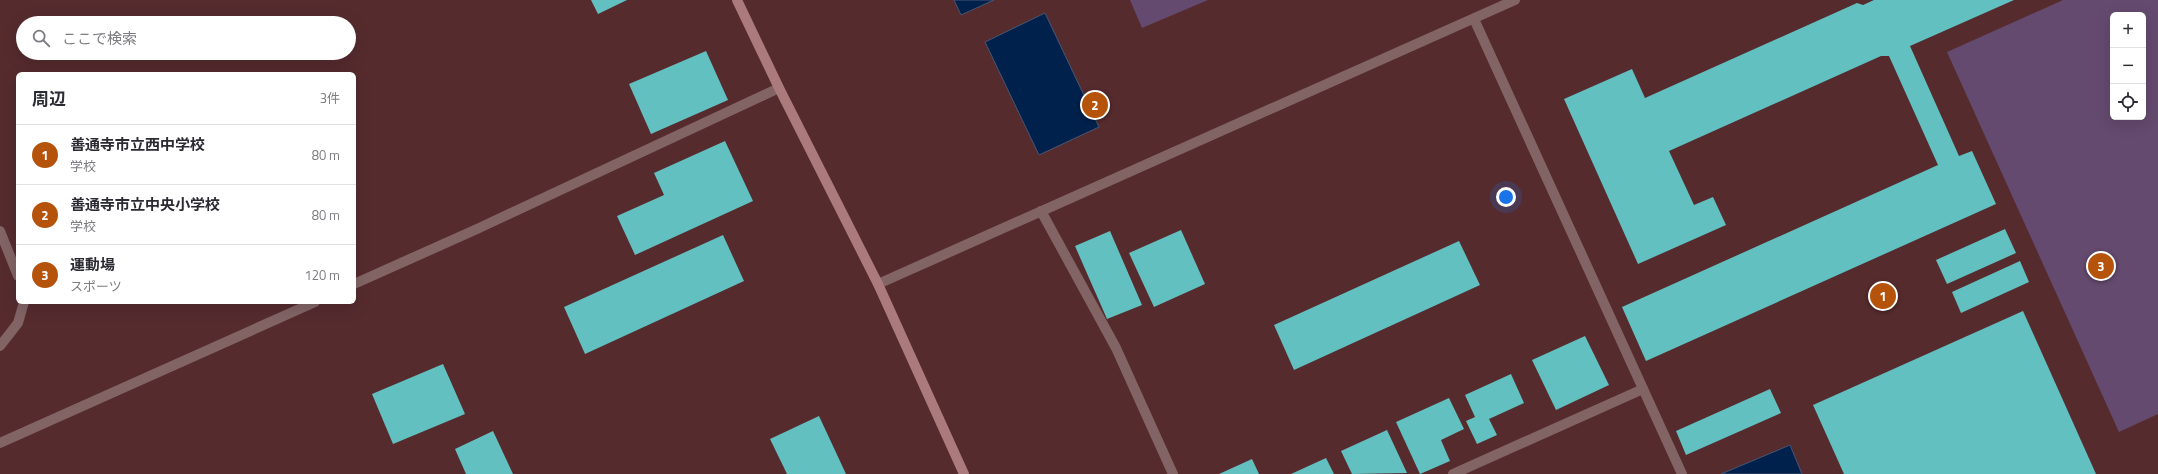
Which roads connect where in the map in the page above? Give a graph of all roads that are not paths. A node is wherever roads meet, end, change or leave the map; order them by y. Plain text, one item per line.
1 (737, 0) edge
2 (1515, 0) edge
3 (1474, 19) junction
4 (778, 88) junction
5 (1040, 211) junction
6 (0, 231) edge
7 (16, 271) edge
8 (356, 283) edge
9 (878, 284) junction
10 (23, 304) edge
11 (310, 304) edge
12 (0, 346) edge
13 (1642, 389) junction
14 (0, 443) edge
15 (1466, 471) edge
16 (964, 474) edge
17 (1173, 474) edge
18 (1453, 474) edge
19 (1682, 474) edge

1 - 4 street
2 - 3 street
3 - 5 street
3 - 13 street
4 - 8 street
4 - 9 street
5 - 9 street
5 - 17 street
6 - 7 street
9 - 16 street
10 - 12 street
11 - 14 street
13 - 15 street
13 - 19 street
15 - 18 street

